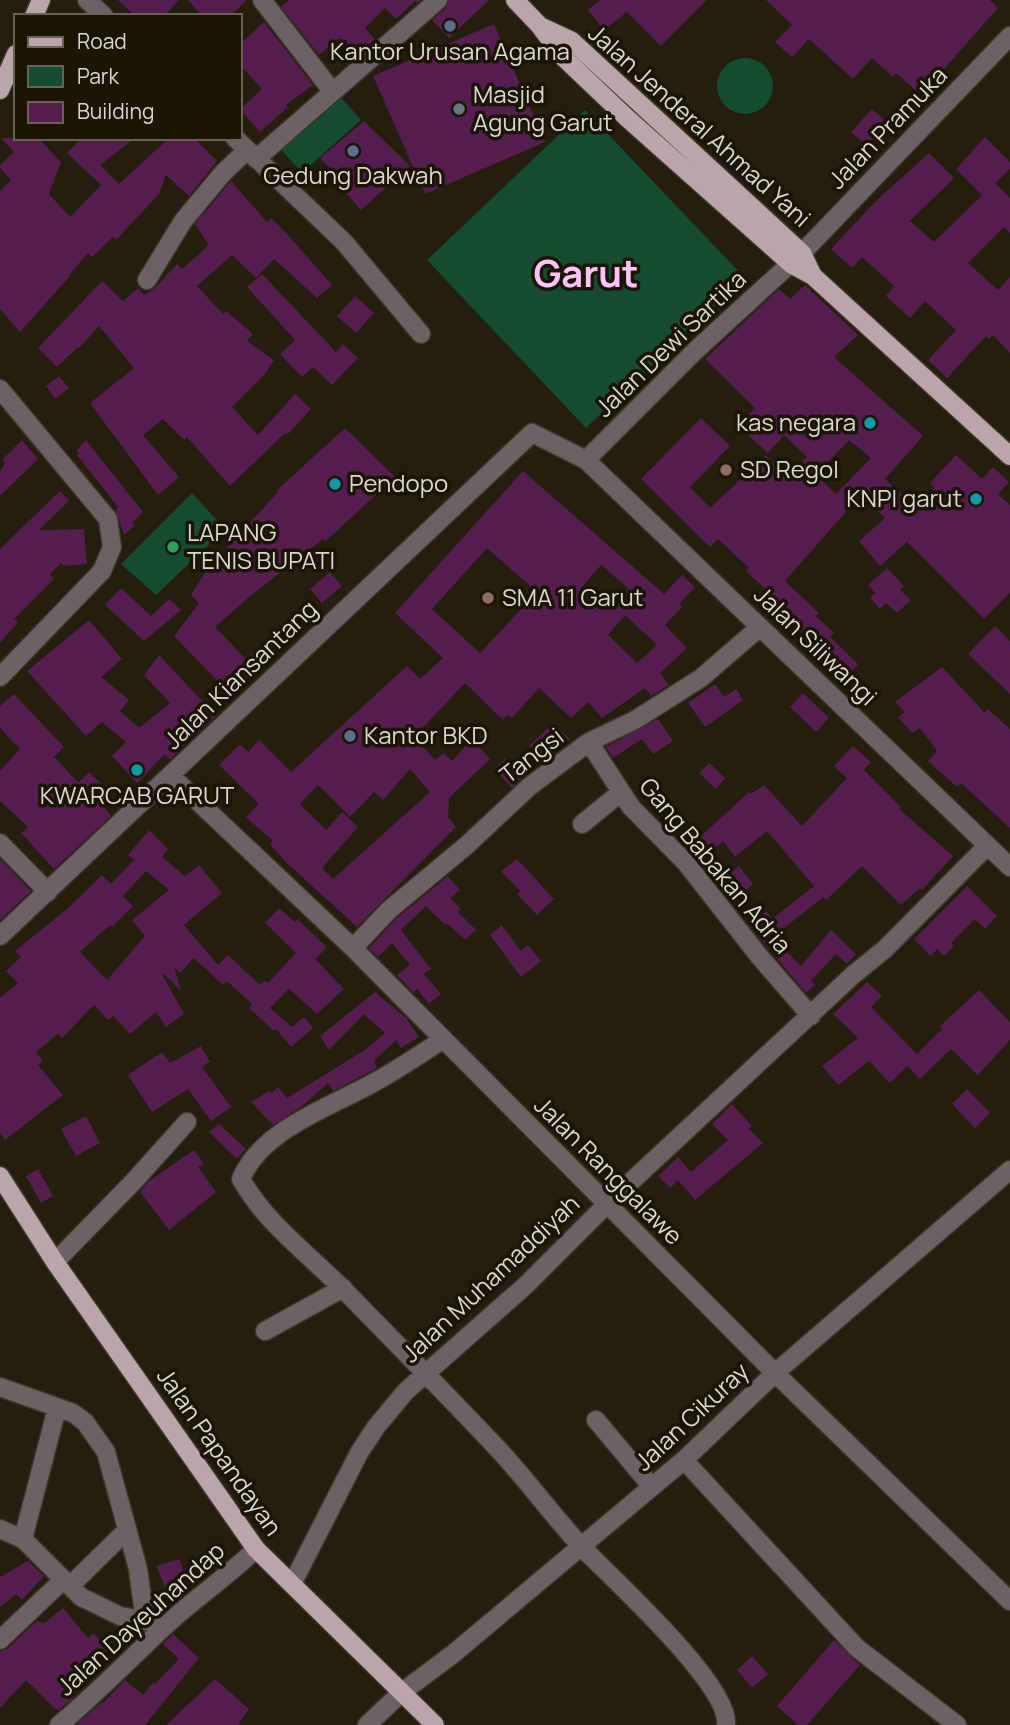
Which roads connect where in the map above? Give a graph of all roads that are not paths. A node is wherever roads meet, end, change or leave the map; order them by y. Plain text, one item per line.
1 (87, 0) edge
2 (262, 0) edge
3 (438, 0) edge
4 (515, 0) edge
5 (102, 14) edge
6 (1010, 36) edge
7 (14, 58) edge
8 (0, 90) edge
9 (332, 91) junction
10 (246, 149) edge
11 (796, 258) junction
12 (147, 280) dead end
13 (421, 334) dead end
14 (0, 389) edge
15 (1010, 456) edge
16 (586, 460) junction
17 (760, 627) junction
18 (0, 677) edge
19 (589, 742) junction
20 (171, 776) junction
21 (620, 793) junction
22 (582, 824) dead end
23 (0, 843) edge
24 (987, 846) junction
25 (1010, 867) edge
26 (48, 892) junction
27 (0, 936) edge
28 (353, 948) junction
29 (811, 1016) junction
30 (442, 1041) junction
31 (187, 1122) dead end
32 (1010, 1170) edge
33 (0, 1176) edge
34 (607, 1204) junction
35 (55, 1262) junction
36 (343, 1288) junction
37 (265, 1331) dead end
38 (775, 1373) junction
39 (426, 1375) junction
40 (0, 1387) edge
41 (57, 1408) junction
42 (596, 1420) dead end
43 (684, 1460) junction
44 (652, 1487) junction
45 (0, 1529) edge
46 (127, 1530) junction
47 (23, 1539) junction
48 (582, 1548) junction
49 (256, 1549) junction
50 (67, 1583) junction
51 (292, 1584) junction
52 (1010, 1601) edge
53 (145, 1620) junction
54 (167, 1624) junction
55 (0, 1640) edge
56 (401, 1692) junction
57 (59, 1725) edge
58 (367, 1725) edge
59 (435, 1725) edge
60 (726, 1725) edge
61 (957, 1725) edge

1 - 5 street
2 - 9 street
3 - 9 street
4 - 11 main road, Jalan Jenderal Ahmad Yani
6 - 11 street, Jalan Pramuka
7 - 8 main road
9 - 10 street
10 - 12 street
10 - 13 street
11 - 15 main road, Jalan Jenderal Ahmad Yani
11 - 16 street, Jalan Dewi Sartika
14 - 18 street
16 - 17 street, Jalan Siliwangi
16 - 20 street, Jalan Kiansantang
17 - 19 street, Tangsi
17 - 24 street, Jalan Siliwangi
19 - 21 street, Gang Babakan Adria
19 - 28 street, Tangsi
20 - 26 street, Jalan Kiansantang
20 - 28 street, Jalan Ranggalawe
21 - 22 street
21 - 29 street, Gang Babakan Adria
23 - 26 street
24 - 25 street, Jalan Siliwangi
24 - 29 street, Jalan Muhamaddiyah
26 - 27 street, Jalan Kiansantang
28 - 30 street, Jalan Ranggalawe
29 - 34 street, Jalan Muhamaddiyah
30 - 34 street, Jalan Ranggalawe
30 - 36 street
31 - 35 street
32 - 38 street, Jalan Cikuray
33 - 35 main road, Jalan Papandayan
34 - 38 street, Jalan Ranggalawe
34 - 39 street, Jalan Muhamaddiyah
35 - 49 main road, Jalan Papandayan
36 - 37 street
36 - 39 street
38 - 43 street, Jalan Cikuray
38 - 52 street, Jalan Ranggalawe
39 - 48 street
39 - 51 street, Jalan Muhamaddiyah
40 - 41 street
41 - 46 street
41 - 47 street
42 - 44 street
43 - 44 street, Jalan Cikuray
43 - 61 street
44 - 48 street, Jalan Cikuray
45 - 47 street
46 - 50 street
46 - 53 street
47 - 50 street
48 - 56 street, Jalan Cikuray
48 - 60 street
49 - 51 main road, Jalan Papandayan
49 - 54 street, Jalan Dayeuhandap
50 - 53 street
50 - 55 street
51 - 56 main road, Jalan Papandayan
53 - 54 street
54 - 57 street, Jalan Dayeuhandap
56 - 58 street, Jalan Cikuray
56 - 59 main road, Jalan Papandayan

